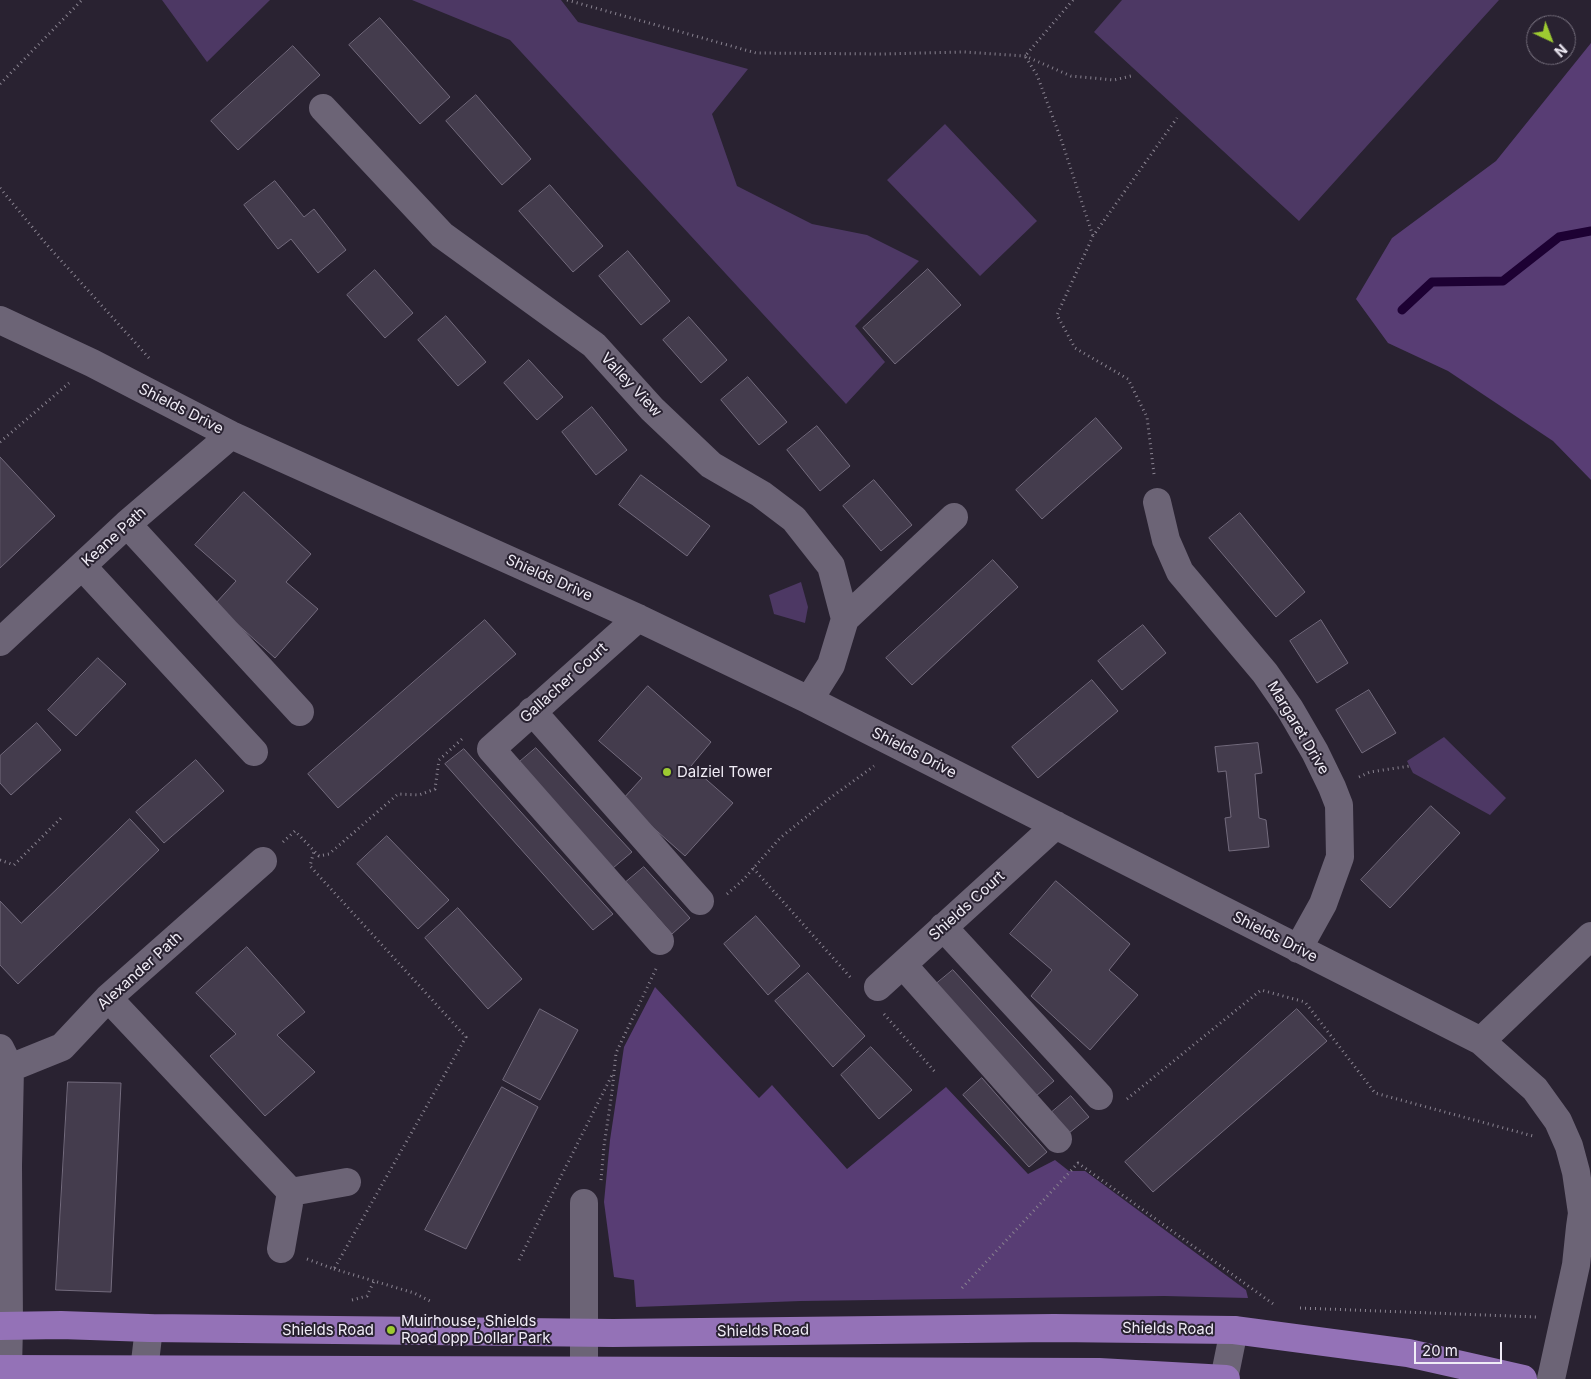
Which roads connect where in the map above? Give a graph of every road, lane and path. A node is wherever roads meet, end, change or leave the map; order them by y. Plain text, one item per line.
1 (82, 0) edge
2 (567, 0) edge
3 (1073, 0) edge
4 (1026, 56) junction
5 (1131, 76) dead end
6 (0, 84) edge
7 (324, 108) dead end
8 (1178, 118) dead end
9 (0, 188) edge
10 (1093, 236) junction
11 (0, 320) edge
12 (154, 363) dead end
13 (92, 364) junction
14 (231, 435) junction
15 (0, 442) edge
16 (1157, 502) joint
17 (954, 517) dead end
18 (127, 524) junction
19 (82, 566) junction
20 (638, 618) junction
21 (845, 619) junction
22 (0, 642) edge
23 (809, 700) junction
24 (532, 711) junction
25 (300, 712) dead end
26 (896, 744) junction
27 (491, 749) junction
28 (254, 752) dead end
29 (1410, 766) dead end
30 (1332, 787) junction
31 (62, 816) dead end
32 (1056, 825) junction
33 (314, 852) junction
34 (0, 860) edge
35 (263, 861) joint
36 (753, 868) junction
37 (712, 899) joint
38 (943, 927) junction
39 (1591, 936) edge
40 (1298, 949) junction
41 (660, 951) joint
42 (903, 965) junction
43 (873, 995) junction
44 (108, 998) junction
45 (1481, 1041) junction
46 (5, 1058) edge
47 (614, 1071) junction
48 (935, 1072) dead end
49 (1111, 1099) joint
50 (1058, 1139) dead end
51 (1569, 1146) junction
52 (347, 1182) dead end
53 (291, 1192) junction
54 (593, 1196) joint
55 (281, 1250) joint
56 (519, 1260) dead end
57 (334, 1269) junction
58 (962, 1288) dead end
59 (431, 1302) dead end
60 (1268, 1307) dead end
61 (1296, 1308) dead end
62 (1564, 1318) junction
63 (5, 1326) edge
64 (149, 1328) junction
65 (1234, 1330) junction
66 (584, 1333) junction
67 (4, 1369) edge
68 (584, 1372) junction
69 (144, 1374) edge
70 (1225, 1379) edge
71 (1522, 1379) edge
72 (1551, 1379) edge

1 - 6 path
2 - 4 path
3 - 4 path
4 - 5 path
4 - 10 path
7 - 21 street, Valley View
8 - 10 path
9 - 12 path
10 - 16 path
11 - 13 street, Shields Drive
13 - 14 street, Shields Drive
13 - 15 path
14 - 18 street, Keane Path
14 - 20 street, Shields Drive
16 - 30 street, Margaret Drive
17 - 21 street
18 - 19 street, Keane Path
18 - 25 street
19 - 22 street, Keane Path
19 - 28 street
20 - 23 street, Shields Drive
20 - 24 street, Gallacher Court
21 - 23 street
23 - 26 street, Shields Drive
24 - 27 street, Gallacher Court
24 - 37 street
26 - 32 street, Shields Drive
26 - 36 path
27 - 33 path
27 - 41 street
29 - 30 path
30 - 40 street, Margaret Drive
31 - 34 path
32 - 38 street, Shields Court
32 - 40 street, Shields Drive
33 - 35 path
33 - 57 path
35 - 44 street, Alexander Path
36 - 37 path
36 - 43 path
38 - 42 street, Shields Court
38 - 49 street
39 - 45 street
40 - 45 street, Shields Drive
41 - 47 path
42 - 43 street, Shields Court
42 - 50 street
43 - 48 path
44 - 46 street, Alexander Path
44 - 53 street
45 - 51 street, Shields Drive
46 - 63 street
47 - 54 path
47 - 56 path
49 - 51 path
51 - 62 street, Shields Drive
52 - 53 street
53 - 55 street
54 - 66 street
55 - 57 path
57 - 59 path
58 - 60 path
61 - 62 path
62 - 72 street, Shields Drive
63 - 64 main road, Shields Road
63 - 67 street
64 - 66 main road, Shields Road
64 - 69 street
65 - 66 main road, Shields Road
65 - 70 street
65 - 71 main road, Shields Road
66 - 68 street
67 - 69 main road
68 - 69 main road
68 - 70 main road

